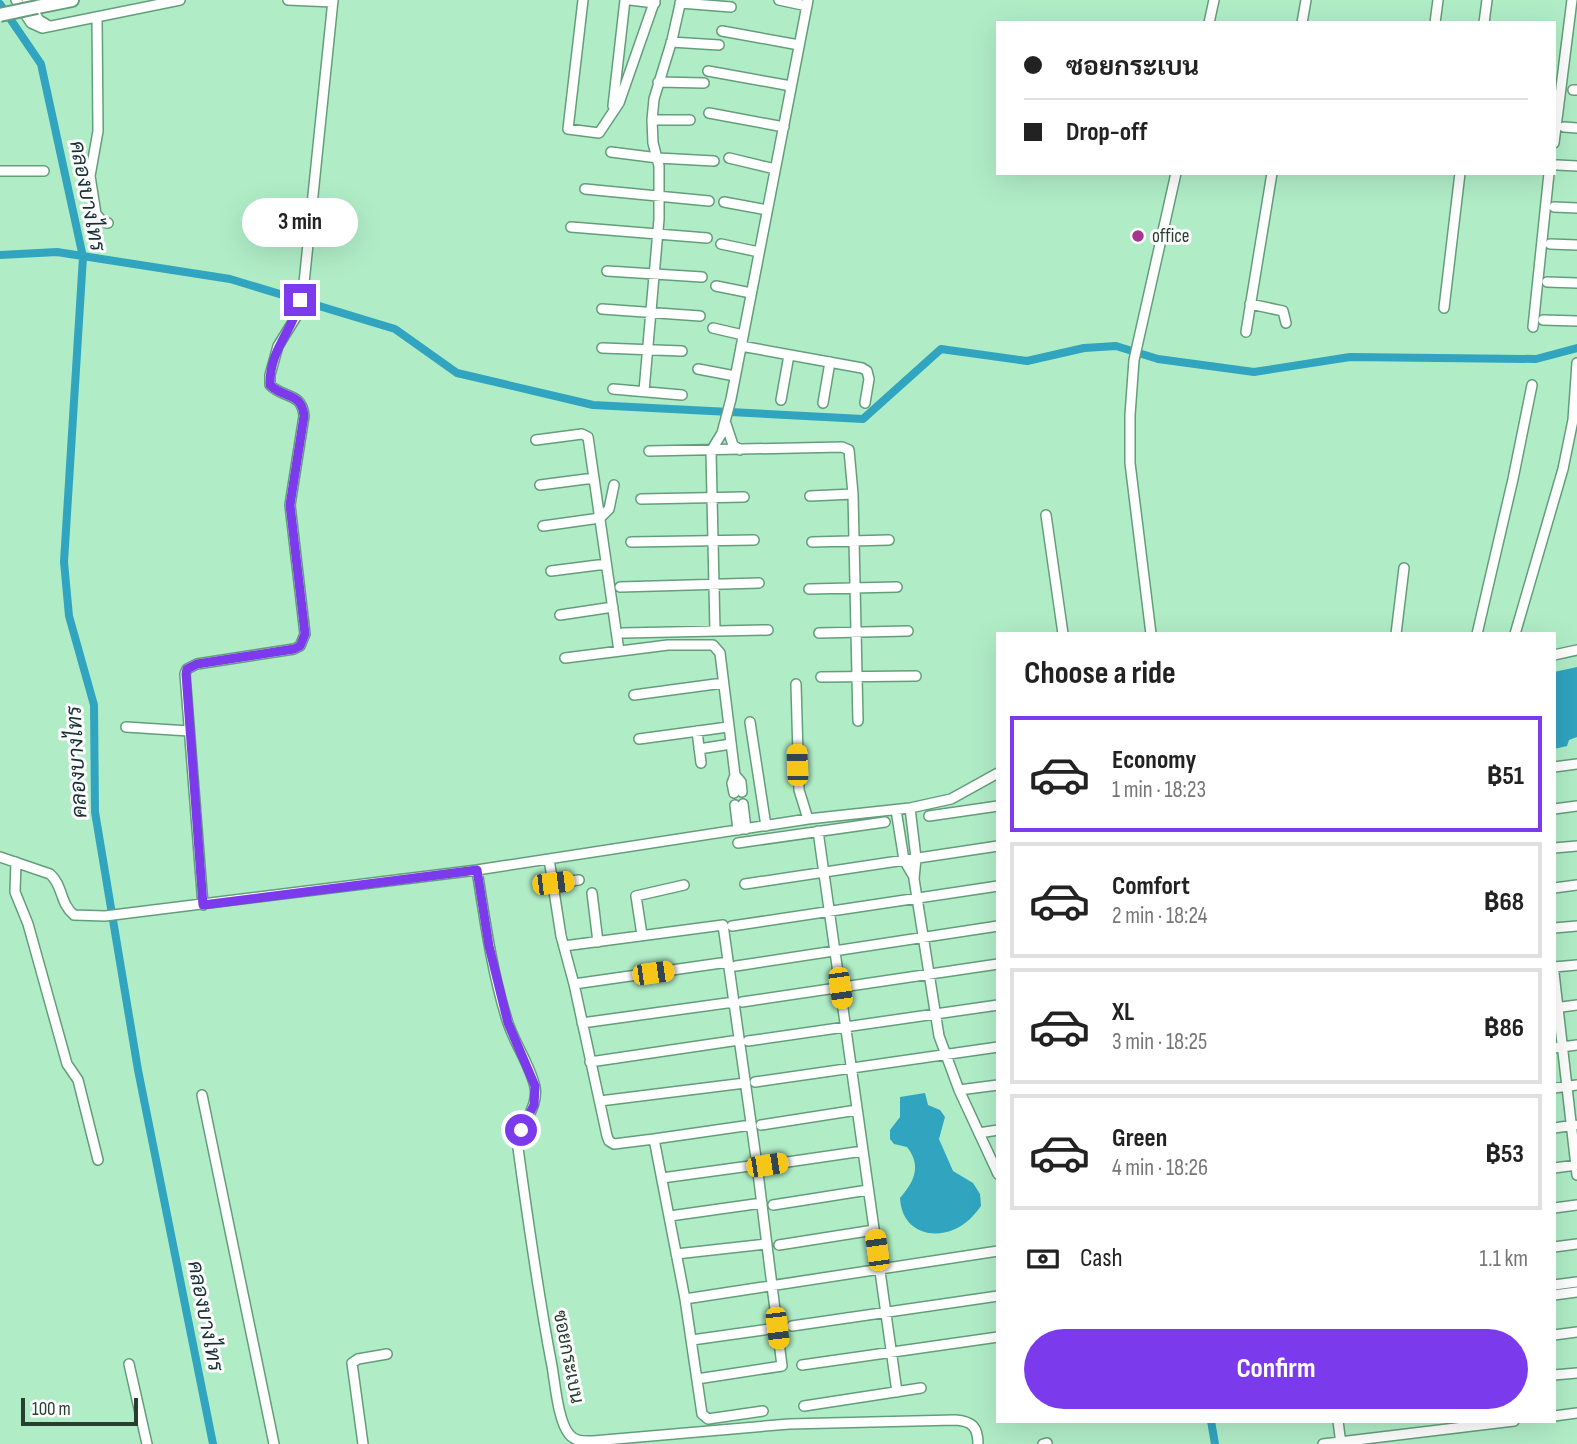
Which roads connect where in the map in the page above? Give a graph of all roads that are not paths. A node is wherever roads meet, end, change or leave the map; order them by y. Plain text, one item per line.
1 (16, 0) edge
2 (72, 0) edge
3 (180, 0) edge
4 (288, 0) edge
5 (583, 0) edge
6 (628, 0) edge
7 (779, 0) edge
8 (1214, 0) edge
9 (1306, 0) edge
10 (1438, 0) edge
11 (1488, 0) edge
12 (1572, 0) edge
13 (333, 1) edge
14 (655, 2) edge
15 (681, 2) edge
16 (808, 3) edge
17 (32, 4) edge
18 (731, 7) dead end
19 (0, 15) edge
20 (97, 18) junction
21 (1209, 21) edge
22 (1302, 21) edge
23 (1435, 21) edge
24 (1483, 21) edge
25 (54, 27) junction
26 (722, 31) dead end
27 (671, 42) junction
28 (719, 45) dead end
29 (799, 45) junction
30 (708, 71) dead end
31 (658, 82) junction
32 (704, 83) dead end
33 (792, 86) junction
34 (709, 113) dead end
35 (612, 115) junction
36 (652, 120) junction
37 (690, 120) dead end
38 (783, 127) junction
39 (1556, 127) edge
40 (1564, 127) dead end
41 (1577, 128) edge
42 (611, 152) dead end
43 (657, 158) junction
44 (729, 158) dead end
45 (714, 161) dead end
46 (1557, 165) dead end
47 (1577, 166) edge
48 (775, 169) junction
49 (0, 171) edge
50 (44, 171) dead end
51 (1176, 175) edge
52 (1272, 175) edge
53 (1460, 175) edge
54 (1549, 175) edge
55 (585, 189) dead end
56 (659, 197) junction
57 (709, 201) dead end
58 (724, 202) dead end
59 (1554, 208) dead end
60 (1577, 208) edge
61 (767, 210) junction
62 (108, 223) dead end
63 (571, 227) dead end
64 (658, 235) junction
65 (707, 238) dead end
66 (721, 244) dead end
67 (1550, 244) dead end
68 (1577, 245) edge
69 (759, 252) junction
70 (607, 271) dead end
71 (654, 275) junction
72 (702, 277) dead end
73 (1547, 282) dead end
74 (1577, 283) edge
75 (716, 286) dead end
76 (751, 293) junction
77 (1250, 304) junction
78 (1444, 308) dead end
79 (602, 309) dead end
80 (652, 313) junction
81 (700, 316) dead end
82 (1543, 320) dead end
83 (1577, 321) edge
84 (1286, 323) dead end
85 (1533, 327) dead end
86 (713, 328) dead end
87 (1246, 332) dead end
88 (743, 334) junction
89 (741, 346) junction
90 (602, 348) dead end
91 (649, 351) junction
92 (682, 351) dead end
93 (789, 355) junction
94 (830, 362) junction
95 (1577, 363) edge
96 (698, 369) dead end
97 (735, 376) junction
98 (1532, 384) dead end
99 (613, 389) dead end
100 (644, 391) junction
101 (682, 395) dead end
102 (781, 400) dead end
103 (823, 403) dead end
104 (865, 403) dead end
105 (726, 423) junction
106 (536, 440) dead end
107 (740, 450) junction
108 (711, 451) junction
109 (649, 452) dead end
110 (594, 478) junction
111 (540, 485) dead end
112 (614, 485) dead end
113 (853, 494) junction
114 (810, 496) dead end
115 (744, 497) dead end
116 (710, 498) junction
117 (641, 499) dead end
118 (1046, 515) dead end
119 (600, 518) junction
120 (543, 526) dead end
121 (754, 540) dead end
122 (889, 540) dead end
123 (712, 541) junction
124 (854, 541) junction
125 (631, 542) dead end
126 (812, 542) dead end
127 (607, 564) junction
128 (1404, 568) dead end
129 (551, 571) dead end
130 (760, 583) dead end
131 (713, 586) junction
132 (620, 587) dead end
133 (897, 587) dead end
134 (855, 588) junction
135 (809, 590) dead end
136 (613, 607) junction
137 (560, 615) dead end
138 (768, 630) dead end
139 (715, 631) junction
140 (908, 631) dead end
141 (856, 632) junction
142 (1063, 632) edge
143 (1151, 632) edge
144 (1396, 632) edge
145 (1477, 632) edge
146 (1516, 632) edge
147 (623, 633) dead end
148 (819, 633) dead end
149 (1577, 650) edge
150 (619, 651) junction
151 (1556, 655) edge
152 (565, 658) dead end
153 (916, 676) dead end
154 (821, 677) dead end
155 (857, 677) junction
156 (723, 683) junction
157 (796, 684) dead end
158 (634, 695) dead end
159 (858, 721) dead end
160 (750, 722) dead end
161 (126, 727) dead end
162 (728, 727) junction
163 (189, 731) junction
164 (697, 731) junction
165 (639, 739) dead end
166 (731, 744) junction
167 (699, 749) junction
168 (701, 763) dead end
169 (1577, 764) edge
170 (1556, 767) edge
171 (996, 775) edge
172 (738, 793) dead end
173 (739, 804) dead end
174 (996, 806) edge
175 (1577, 806) edge
176 (910, 808) junction
177 (1556, 809) edge
178 (896, 810) junction
179 (929, 816) dead end
180 (808, 819) junction
181 (886, 822) dead end
182 (765, 826) junction
183 (742, 829) junction
184 (818, 831) junction
185 (738, 843) dead end
186 (996, 846) edge
187 (1577, 846) edge
188 (1556, 848) edge
189 (0, 857) edge
190 (916, 858) junction
191 (549, 859) junction
192 (905, 860) junction
193 (16, 862) junction
194 (477, 870) junction
195 (823, 872) junction
196 (914, 879) junction
197 (579, 880) dead end
198 (553, 883) junction
199 (745, 884) dead end
200 (684, 885) dead end
201 (1577, 885) edge
202 (996, 886) edge
203 (1556, 888) edge
204 (592, 893) dead end
205 (918, 898) junction
206 (203, 905) junction
207 (829, 912) junction
208 (732, 926) dead end
209 (996, 926) edge
210 (1577, 926) edge
211 (1556, 928) edge
212 (642, 935) junction
213 (924, 937) junction
214 (598, 942) junction
215 (564, 946) junction
216 (835, 951) junction
217 (732, 964) junction
218 (996, 964) edge
219 (1577, 965) edge
220 (1556, 967) edge
221 (930, 974) junction
222 (575, 984) junction
223 (840, 988) junction
224 (738, 1002) junction
225 (996, 1005) edge
226 (1577, 1005) edge
227 (1556, 1007) edge
228 (936, 1014) junction
229 (582, 1023) junction
230 (845, 1027) junction
231 (744, 1040) junction
232 (1577, 1045) edge
233 (996, 1047) edge
234 (1558, 1047) edge
235 (945, 1054) junction
236 (590, 1062) junction
237 (851, 1068) junction
238 (750, 1082) junction
239 (996, 1085) edge
240 (1572, 1086) edge
241 (959, 1090) junction
242 (202, 1096) dead end
243 (600, 1101) junction
244 (857, 1110) junction
245 (756, 1125) junction
246 (1574, 1125) edge
247 (1556, 1128) edge
248 (996, 1130) edge
249 (979, 1133) junction
250 (654, 1139) junction
251 (863, 1150) junction
252 (98, 1160) dead end
253 (762, 1165) junction
254 (1556, 1168) edge
255 (1577, 1168) edge
256 (996, 1170) edge
257 (662, 1178) junction
258 (868, 1190) junction
259 (762, 1203) junction
260 (773, 1205) dead end
261 (1577, 1205) edge
262 (1556, 1208) edge
263 (670, 1216) junction
264 (874, 1230) junction
265 (767, 1244) junction
266 (1577, 1244) edge
267 (779, 1245) dead end
268 (1556, 1247) edge
269 (996, 1251) edge
270 (676, 1254) junction
271 (880, 1269) junction
272 (1577, 1282) edge
273 (1556, 1285) edge
274 (772, 1286) junction
275 (1577, 1292) edge
276 (1556, 1295) edge
277 (996, 1296) edge
278 (685, 1300) junction
279 (886, 1312) junction
280 (792, 1326) dead end
281 (777, 1328) junction
282 (1577, 1332) edge
283 (1556, 1335) edge
284 (996, 1337) edge
285 (692, 1340) junction
286 (891, 1353) junction
287 (387, 1354) dead end
288 (129, 1364) dead end
289 (802, 1365) dead end
290 (1577, 1373) edge
291 (1556, 1375) edge
292 (697, 1379) junction
293 (920, 1388) dead end
294 (897, 1392) junction
295 (804, 1406) dead end
296 (763, 1411) dead end
297 (1577, 1413) edge
298 (1556, 1416) edge
299 (1338, 1423) edge
300 (1498, 1423) edge
301 (1340, 1443) edge
302 (147, 1444) edge
303 (274, 1444) edge
304 (363, 1444) edge
305 (978, 1444) edge
306 (1323, 1444) edge

1 - 25 street
2 - 17 highway
3 - 20 street
4 - 13 street
5 - 35 street
6 - 14 street
6 - 35 street
7 - 16 street
8 - 21 street
9 - 22 street
10 - 23 street
11 - 24 street
12 - 39 street
13 - 163 street
14 - 35 street
15 - 18 street
15 - 27 street
16 - 29 street
17 - 19 highway, bridge
17 - 25 street
20 - 25 street
20 - 62 street
26 - 29 street
27 - 28 street
27 - 31 street
29 - 33 street
30 - 33 street
31 - 32 street
31 - 36 street
33 - 38 street
34 - 38 street
36 - 37 street
36 - 43 street
38 - 48 street
40 - 41 street
42 - 43 street
43 - 45 street
43 - 56 street
44 - 48 street
46 - 47 street
48 - 61 street
49 - 50 street
51 - 143 street
52 - 77 street
53 - 78 street
54 - 85 street
55 - 56 street
56 - 57 street
56 - 64 street
58 - 61 street
59 - 60 street
61 - 69 street
63 - 64 street
64 - 65 street
64 - 71 street
66 - 69 street
67 - 68 street
69 - 76 street
70 - 71 street
71 - 72 street
71 - 80 street
73 - 74 street
75 - 76 street
76 - 88 street
77 - 84 street
77 - 87 street
79 - 80 street
80 - 81 street
80 - 91 street
82 - 83 street
86 - 88 street
88 - 89 street
89 - 93 street
89 - 97 street
90 - 91 street
91 - 92 street
91 - 100 street
93 - 94 street
93 - 102 street
94 - 103 street
94 - 104 street
95 - 146 street
96 - 97 street
97 - 105 street
98 - 145 street
99 - 100 street
100 - 101 street
105 - 107 street
105 - 108 street
106 - 110 street
107 - 108 street
107 - 113 street
108 - 109 street
108 - 116 street
110 - 111 street
110 - 119 street
112 - 119 street
113 - 114 street
113 - 124 street
115 - 116 street
116 - 117 street
116 - 123 street
118 - 142 street
119 - 120 street
119 - 127 street
121 - 123 street
122 - 124 street
123 - 125 street
123 - 131 street
124 - 126 street
124 - 134 street
127 - 129 street
127 - 136 street
128 - 144 street
130 - 131 street
131 - 132 street
131 - 139 street
133 - 134 street
134 - 135 street
134 - 141 street
136 - 137 street
136 - 150 street
138 - 139 street
139 - 147 street
140 - 141 street
141 - 148 street
141 - 155 street
149 - 151 street
150 - 152 street
150 - 156 street
153 - 155 street
154 - 155 street
155 - 159 street
156 - 158 street
156 - 162 street
157 - 180 street
160 - 182 street
161 - 163 street
162 - 164 street
162 - 166 street
163 - 206 street
164 - 165 street
164 - 167 street
166 - 167 street
166 - 172 street
167 - 168 street
169 - 170 street
171 - 176 street
173 - 183 street
174 - 179 street
175 - 177 street
176 - 178 street
176 - 190 street
178 - 180 street
178 - 192 street
180 - 182 street
181 - 184 street
182 - 183 street
183 - 191 street
184 - 185 street
184 - 195 street
186 - 190 street
187 - 188 street
189 - 193 street
190 - 192 street
190 - 196 street
191 - 194 street
191 - 198 street
192 - 195 street
192 - 196 street
193 - 206 street
193 - 252 street
194 - 206 street
194 - 305 street, ซอยกระเบน
195 - 199 street
195 - 207 street
196 - 205 street
197 - 198 street
198 - 215 street
200 - 212 street
201 - 203 street
202 - 205 street
204 - 214 street
205 - 207 street
205 - 213 street
207 - 208 street
207 - 216 street
209 - 213 street
210 - 211 street
212 - 214 street
212 - 217 street
213 - 216 street
213 - 221 street
214 - 215 street
215 - 222 street
216 - 217 street
216 - 223 street
217 - 222 street
217 - 224 street
218 - 221 street
219 - 220 street
221 - 223 street
221 - 228 street
222 - 229 street
223 - 224 street
223 - 230 street
224 - 229 street
224 - 231 street
225 - 228 street
226 - 227 street
227 - 234 street
228 - 230 street
228 - 235 street
229 - 236 street
230 - 231 street
230 - 237 street
231 - 236 street
231 - 238 street
232 - 234 street
233 - 235 street
234 - 240 street
235 - 237 street
235 - 241 street
236 - 243 street
237 - 238 street
237 - 244 street
238 - 243 street
238 - 245 street
239 - 241 street
240 - 246 street
241 - 249 street
242 - 303 street
243 - 250 street
244 - 245 street
244 - 251 street
245 - 250 street
245 - 253 street
246 - 247 street
246 - 255 street
248 - 249 street
249 - 256 street
250 - 257 street
251 - 253 street
251 - 258 street
253 - 257 street
253 - 259 street
254 - 255 street
257 - 263 street
258 - 260 street
258 - 264 street
259 - 263 street
259 - 265 street
261 - 262 street
263 - 270 street
264 - 267 street
264 - 271 street
265 - 270 street
265 - 274 street
266 - 268 street
269 - 271 street
270 - 278 street
271 - 274 street
271 - 279 street
272 - 273 street
274 - 278 street
274 - 281 street
275 - 276 street
277 - 279 street
278 - 285 street
279 - 280 street
279 - 286 street
281 - 285 street
281 - 292 street
282 - 283 street
284 - 286 street
285 - 292 street
286 - 289 street
286 - 294 street
287 - 304 street
288 - 302 street
290 - 291 street
292 - 296 street
293 - 294 street
294 - 295 street
297 - 298 street
299 - 301 street
300 - 301 street
301 - 306 street

